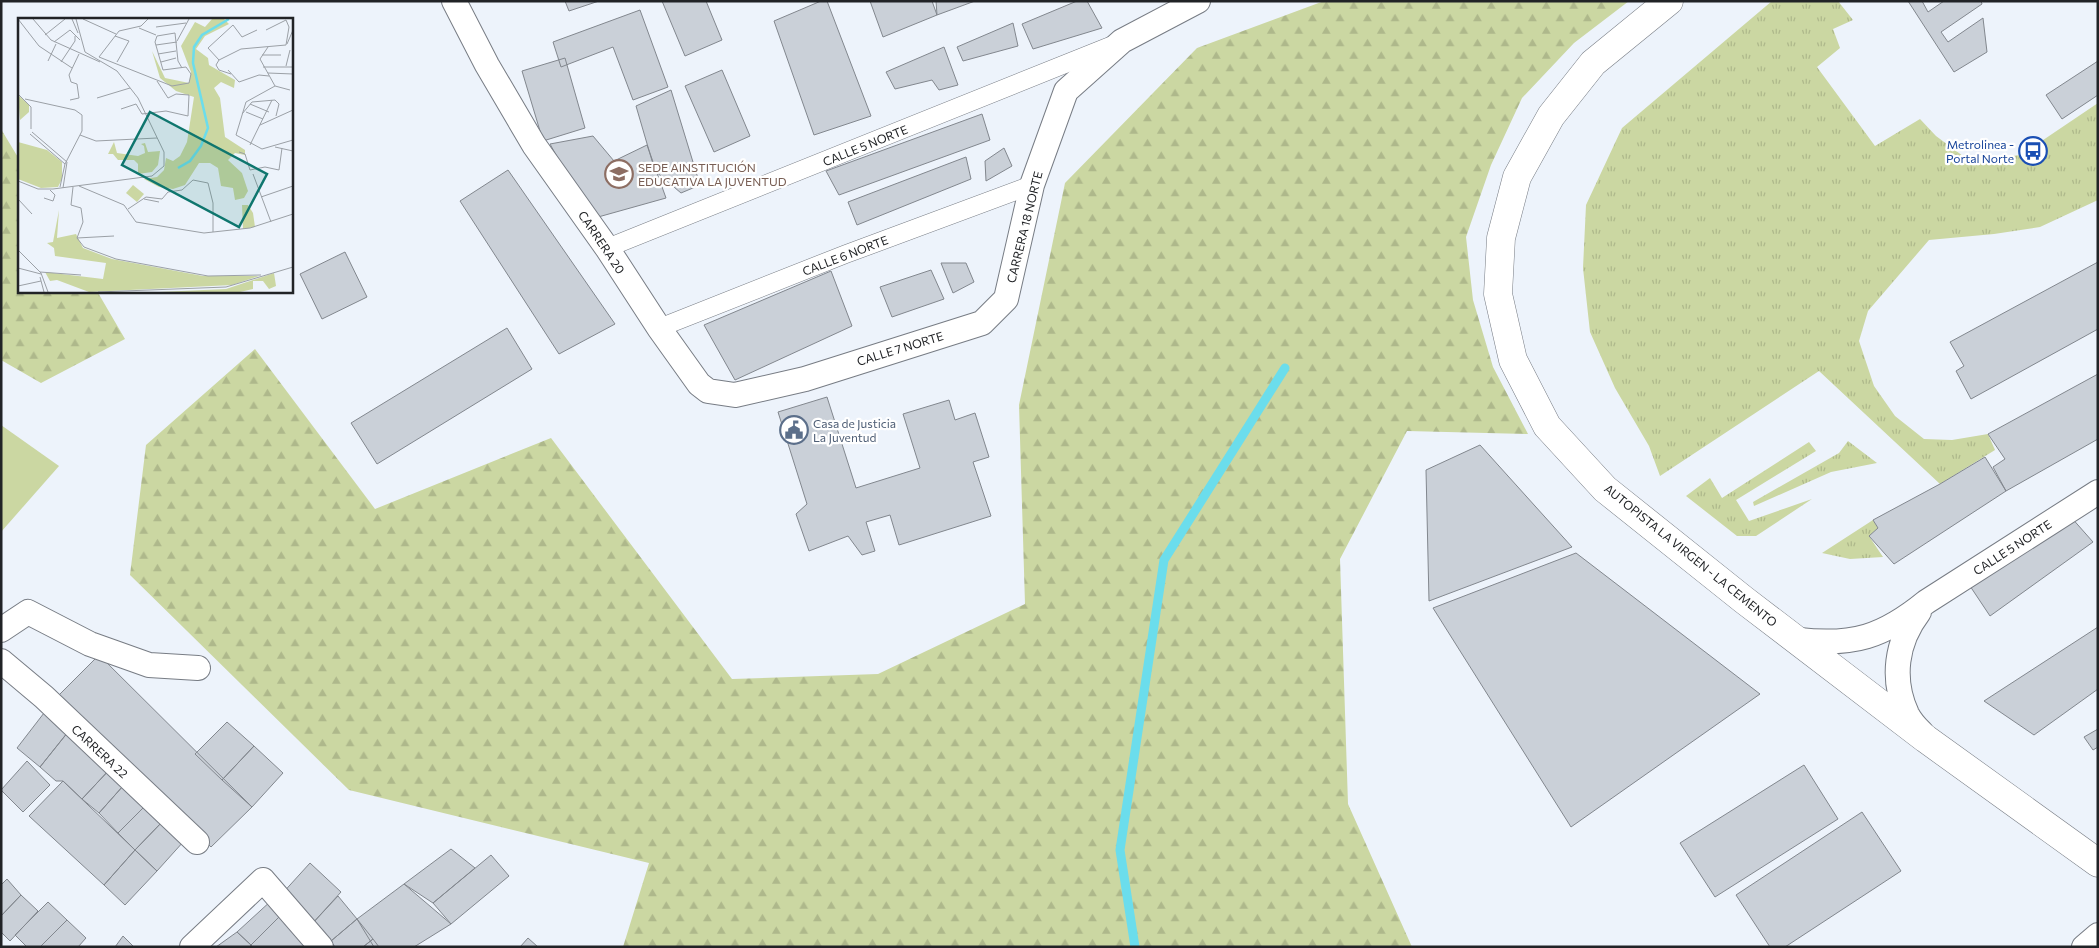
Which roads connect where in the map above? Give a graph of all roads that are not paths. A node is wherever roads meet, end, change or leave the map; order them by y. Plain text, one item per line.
1 (454, 1) edge
2 (1198, 1) edge
3 (1669, 1) edge
4 (1122, 41) junction
5 (1032, 185) junction
6 (608, 248) junction
7 (992, 314) joint
8 (659, 328) junction
9 (805, 379) joint
10 (2098, 492) edge
11 (1926, 602) junction
12 (1, 630) edge
13 (1799, 640) junction
14 (1, 661) edge
15 (198, 668) dead end
16 (1926, 739) junction
17 (197, 842) dead end
18 (2098, 863) edge
19 (2098, 935) edge
20 (192, 947) edge
21 (321, 947) edge
22 (2084, 947) edge

1 - 6 street, CARRERA 20
2 - 4 street, CARRERA 18 NORTE
3 - 13 main road, AUTOPISTA LA VIRGEN - LA CEMENTO
4 - 5 street, CARRERA 18 NORTE
4 - 6 street, CALLE 5 NORTE
5 - 7 street, CARRERA 18 NORTE
5 - 8 street, CALLE 6 NORTE
6 - 8 street, CARRERA 20
7 - 9 street, CALLE 7 NORTE
8 - 9 street, CARRERA 20
10 - 11 street, CALLE 5 NORTE
11 - 13 street, CALLE 5 NORTE
11 - 16 street, CALLE 5 NORTE
12 - 15 street
13 - 16 main road, AUTOPISTA LA VIRGEN - LA CEMENTO
14 - 17 street, CARRERA 22
16 - 18 main road, AUTOPISTA LA VIRGEN - LA CEMENTO
19 - 22 street
20 - 21 street

